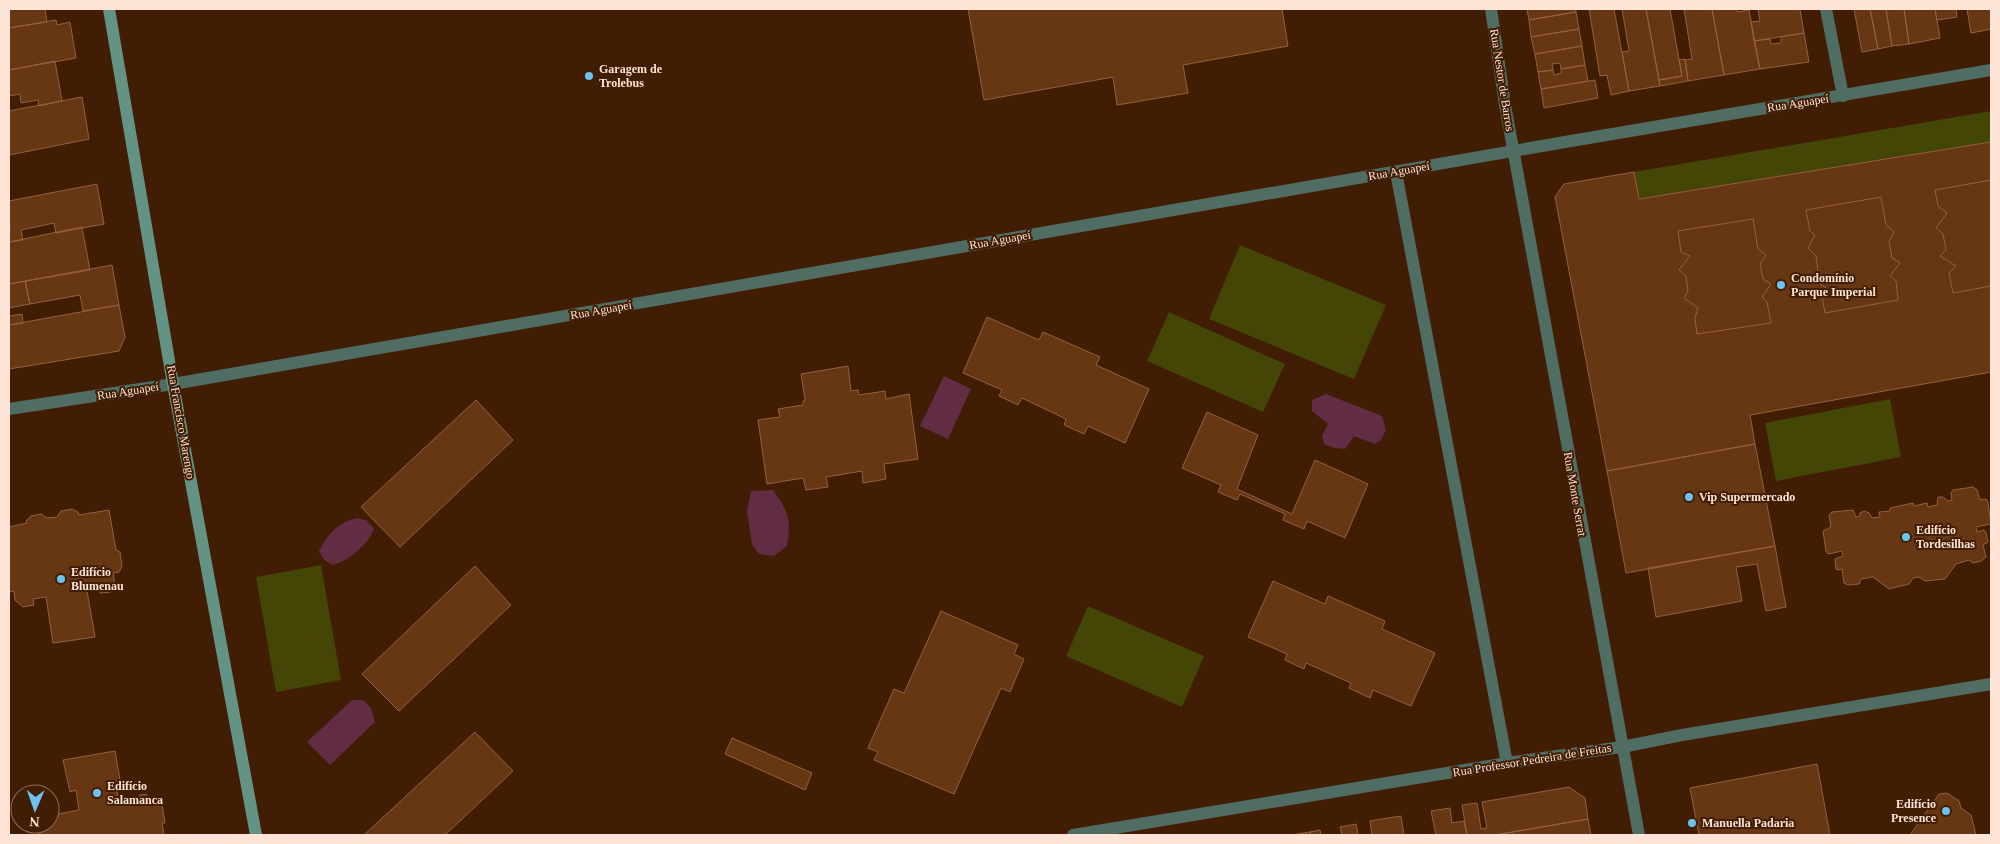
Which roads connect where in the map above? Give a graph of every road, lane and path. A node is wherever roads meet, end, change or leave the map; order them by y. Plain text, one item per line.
1 (108, 9) edge
2 (1491, 9) edge
3 (1826, 9) edge
4 (1991, 70) edge
5 (1843, 96) junction
6 (1514, 151) junction
7 (1396, 172) junction
8 (174, 384) junction
9 (9, 409) edge
10 (1991, 684) edge
11 (1622, 747) junction
12 (1507, 764) junction
13 (256, 835) edge
14 (1073, 835) edge
15 (1639, 835) edge

1 - 8 street, Rua Francisco Marengo
2 - 6 street, Rua Nestor de Barros
3 - 5 street
4 - 5 street, Rua Aguapeí
5 - 6 street, Rua Aguapeí
6 - 7 street, Rua Aguapeí
6 - 11 street, Rua Monte Serrat
7 - 8 street, Rua Aguapeí
7 - 12 street
8 - 9 street, Rua Aguapeí
8 - 13 street, Rua Francisco Marengo
10 - 11 street, Rua Professor Pedreira de Freitas
11 - 12 street, Rua Professor Pedreira de Freitas
11 - 15 street, Rua Monte Serrat
12 - 14 street, Rua Professor Pedreira de Freitas

